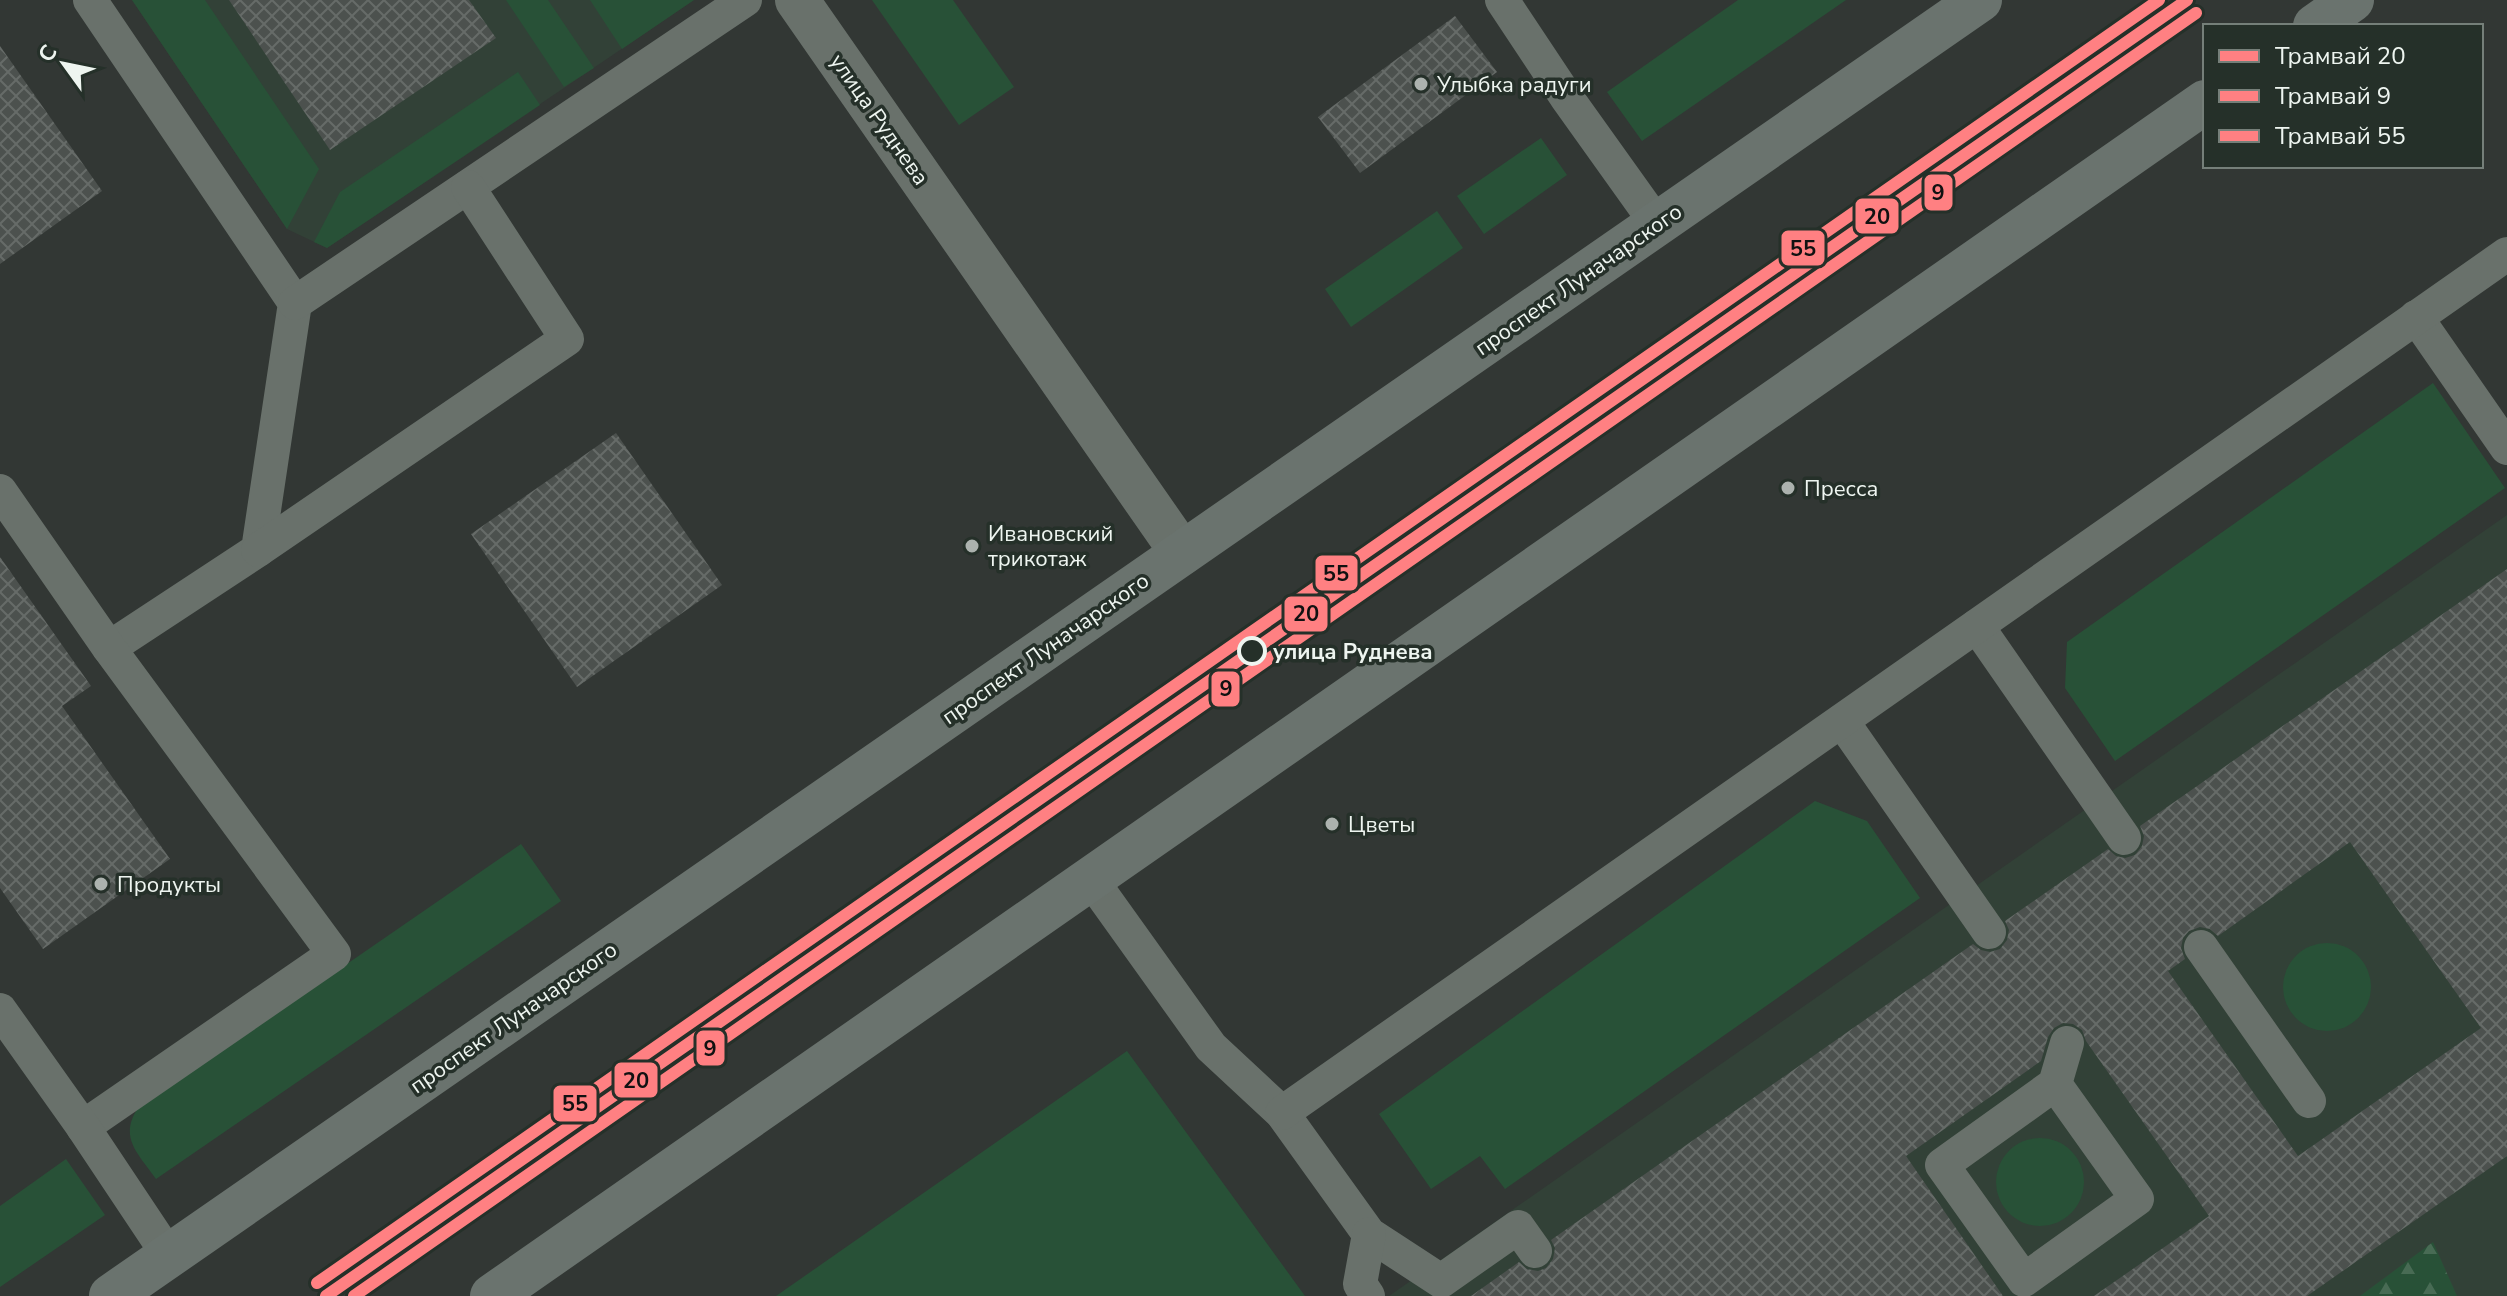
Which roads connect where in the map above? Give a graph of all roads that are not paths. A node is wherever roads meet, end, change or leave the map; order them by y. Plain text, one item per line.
1 (90, 0) edge
2 (745, 0) edge
3 (797, 0) edge
4 (1502, 0) edge
5 (1980, 0) edge
6 (2352, 0) edge
7 (2318, 24) edge
8 (2203, 103) edge
9 (468, 187) junction
10 (1657, 224) junction
11 (2507, 254) edge
12 (295, 303) junction
13 (2416, 317) junction
14 (2507, 448) edge
15 (0, 491) edge
16 (258, 550) junction
17 (1182, 553) junction
18 (1977, 626) junction
19 (109, 648) junction
20 (1842, 721) junction
21 (2124, 838) dead end
22 (1090, 878) junction
23 (1989, 932) dead end
24 (2201, 947) dead end
25 (0, 1010) edge
26 (2067, 1043) dead end
27 (2055, 1084) junction
28 (2309, 1101) dead end
29 (1282, 1113) junction
30 (83, 1127) junction
31 (1369, 1234) junction
32 (1535, 1251) dead end
33 (169, 1256) junction
34 (111, 1296) edge
35 (492, 1296) edge
36 (1368, 1296) edge

1 - 12 lane
2 - 9 lane
3 - 17 street, улица Руднева
4 - 10 lane
5 - 10 main road, проспект Луначарского
6 - 7 main road
8 - 22 main road
9 - 12 lane
9 - 16 lane
10 - 17 main road, проспект Луначарского
11 - 13 lane
12 - 16 lane
13 - 14 lane
13 - 18 lane
15 - 19 lane
16 - 19 lane
17 - 33 main road, проспект Луначарского
18 - 20 lane
18 - 21 lane
19 - 30 lane
20 - 23 lane
20 - 29 lane
22 - 29 lane
22 - 35 main road
24 - 28 lane
25 - 30 lane
26 - 27 lane
27 - 27 lane
29 - 31 lane
30 - 33 lane
31 - 32 lane
31 - 36 lane
33 - 34 main road, проспект Луначарского

